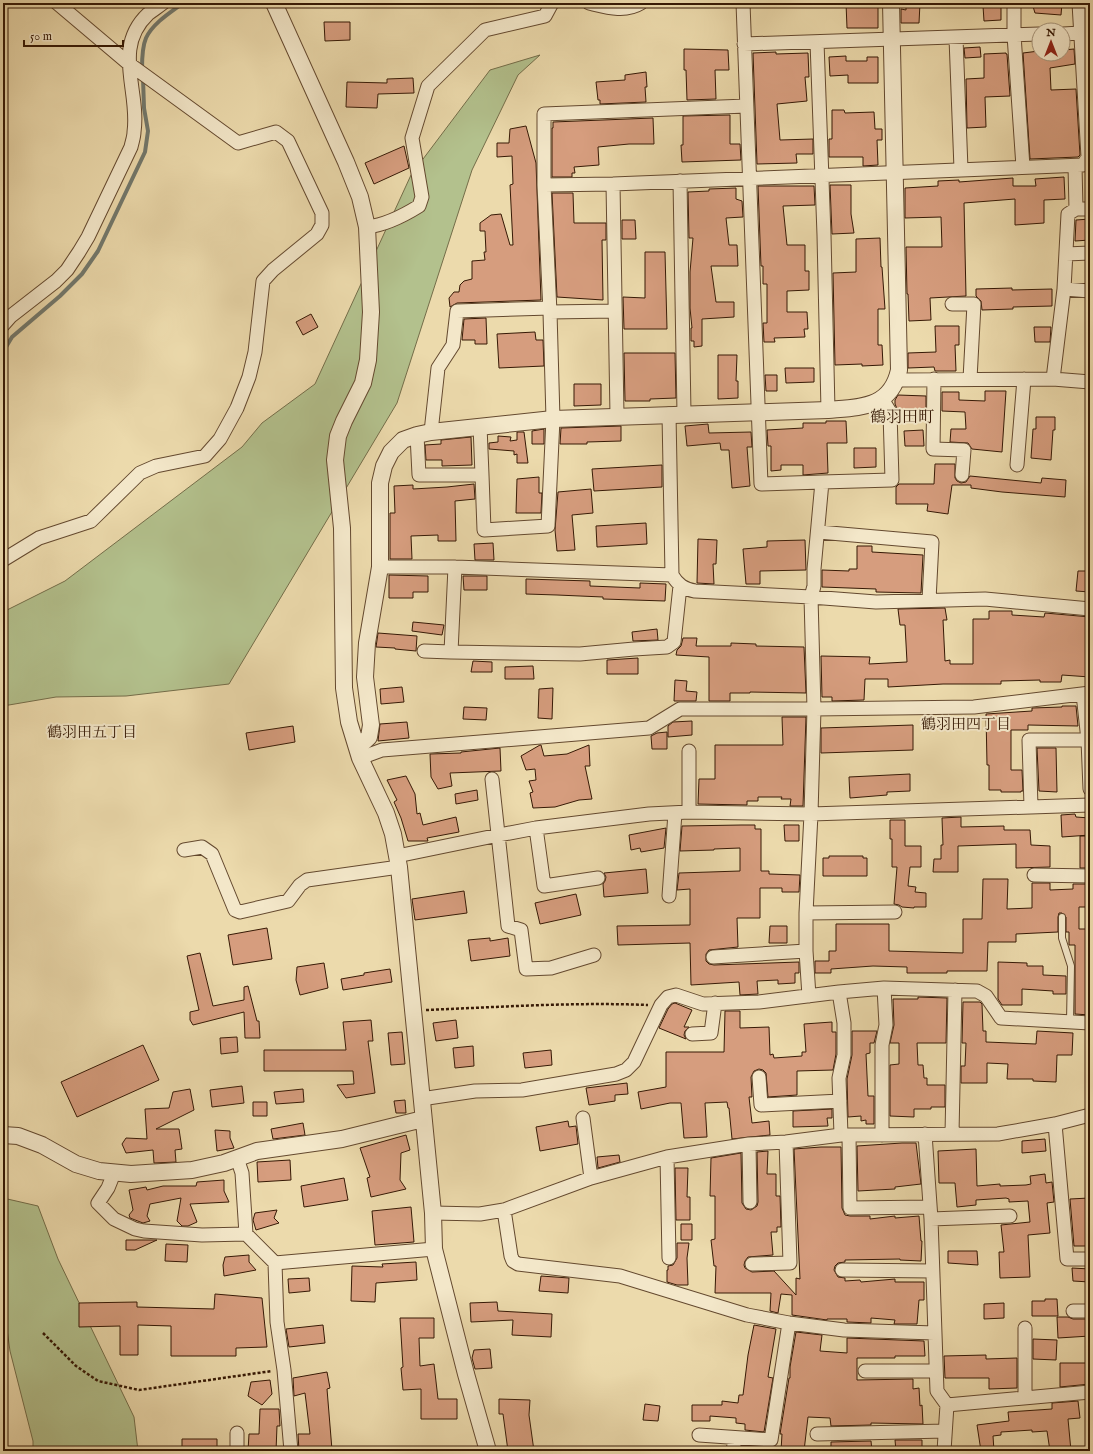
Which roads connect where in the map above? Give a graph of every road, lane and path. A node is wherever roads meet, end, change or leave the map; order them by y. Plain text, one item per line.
1 (57, 3) edge
2 (163, 3) edge
3 (274, 3) edge
4 (552, 3) edge
5 (590, 3) edge
6 (641, 3) edge
7 (743, 3) edge
8 (891, 3) edge
9 (1014, 3) edge
10 (1079, 3) edge
11 (1080, 33) junction
12 (1031, 34) edge
13 (1071, 34) edge
14 (1014, 35) junction
15 (956, 38) junction
16 (891, 40) junction
17 (817, 42) junction
18 (744, 44) junction
19 (131, 66) junction
20 (746, 106) junction
21 (1075, 166) junction
22 (1023, 167) junction
23 (960, 169) junction
24 (896, 173) junction
25 (821, 175) junction
26 (749, 178) junction
27 (680, 181) junction
28 (613, 184) junction
29 (544, 185) junction
30 (1076, 209) junction
31 (1090, 209) edge
32 (367, 227) junction
33 (1090, 253) edge
34 (1066, 254) junction
35 (1064, 289) junction
36 (1090, 291) edge
37 (952, 304) dead end
38 (550, 310) junction
39 (616, 311) junction
40 (3, 326) edge
41 (1053, 378) junction
42 (934, 379) junction
43 (970, 379) junction
44 (1024, 379) junction
45 (897, 380) junction
46 (1090, 382) edge
47 (882, 399) junction
48 (828, 410) junction
49 (758, 411) junction
50 (676, 414) junction
51 (617, 415) junction
52 (553, 418) junction
53 (480, 426) junction
54 (424, 433) junction
55 (1016, 465) dead end
56 (482, 475) junction
57 (962, 475) dead end
58 (822, 482) junction
59 (818, 532) junction
60 (3, 560) edge
61 (380, 568) junction
62 (455, 568) junction
63 (672, 575) junction
64 (680, 586) junction
65 (811, 597) junction
66 (929, 600) junction
67 (1090, 609) edge
68 (424, 651) dead end
69 (451, 652) junction
70 (1087, 694) edge
71 (814, 709) junction
72 (1088, 740) junction
73 (689, 751) dead end
74 (359, 753) junction
75 (492, 780) dead end
76 (1090, 789) edge
77 (1090, 805) edge
78 (1031, 807) junction
79 (688, 812) junction
80 (675, 813) junction
81 (811, 814) junction
82 (536, 828) junction
83 (499, 835) junction
84 (184, 850) dead end
85 (398, 862) junction
86 (1034, 875) dead end
87 (1090, 876) edge
88 (598, 878) dead end
89 (669, 896) dead end
90 (895, 912) dead end
91 (806, 913) junction
92 (1062, 917) dead end
93 (806, 951) junction
94 (594, 955) dead end
95 (713, 957) dead end
96 (884, 988) junction
97 (955, 990) junction
98 (840, 992) junction
99 (808, 996) junction
100 (715, 1003) junction
101 (661, 1005) junction
102 (412, 1010) junction
103 (1070, 1022) junction
104 (1090, 1023) edge
105 (692, 1034) dead end
106 (759, 1076) dead end
107 (421, 1099) junction
108 (840, 1101) junction
109 (1090, 1115) edge
110 (583, 1118) dead end
111 (423, 1119) junction
112 (1055, 1124) junction
113 (882, 1134) junction
114 (925, 1134) junction
115 (952, 1134) junction
116 (3, 1135) edge
117 (845, 1135) junction
118 (786, 1142) junction
119 (749, 1144) junction
120 (667, 1156) junction
121 (237, 1158) junction
122 (114, 1173) junction
123 (591, 1178) junction
124 (750, 1202) dead end
125 (504, 1210) junction
126 (433, 1213) junction
127 (930, 1213) junction
128 (1010, 1216) dead end
129 (246, 1234) junction
130 (434, 1249) junction
131 (669, 1258) dead end
132 (1090, 1260) edge
133 (275, 1263) junction
134 (752, 1264) dead end
135 (842, 1270) dead end
136 (932, 1270) junction
137 (1090, 1310) edge
138 (1073, 1311) dead end
139 (789, 1323) junction
140 (1025, 1328) dead end
141 (44, 1333) dead end
142 (934, 1333) junction
143 (284, 1370) junction
144 (865, 1370) dead end
145 (935, 1371) junction
146 (1090, 1392) edge
147 (1025, 1397) junction
148 (947, 1405) junction
149 (945, 1431) junction
150 (237, 1433) dead end
151 (817, 1434) dead end
152 (699, 1435) dead end
153 (735, 1438) junction
154 (237, 1451) edge
155 (291, 1451) edge
156 (488, 1451) edge
157 (733, 1451) edge
158 (944, 1451) edge

1 - 19 street
2 - 19 street
3 - 32 street
4 - 32 street
5 - 6 street
7 - 18 street
8 - 16 street
9 - 14 street
10 - 11 street
11 - 13 street
11 - 21 street
12 - 14 street
14 - 15 street
14 - 22 street
15 - 16 street
15 - 23 street
16 - 17 street
16 - 24 street
17 - 18 street
17 - 25 street
18 - 20 street
19 - 40 street
19 - 60 street
20 - 26 street
20 - 29 street
21 - 22 street
21 - 30 street
22 - 23 street
23 - 24 street
24 - 25 street
24 - 45 street
25 - 26 street
25 - 48 street
26 - 27 street
26 - 49 street
27 - 28 street
27 - 50 street
28 - 29 street
28 - 39 street
29 - 38 street
30 - 31 street
30 - 34 street
32 - 74 street
33 - 34 street
34 - 35 street
35 - 36 street
35 - 41 street
37 - 43 street
38 - 39 street
38 - 52 street
38 - 54 street
39 - 51 street
41 - 44 street
41 - 46 street
42 - 43 street
42 - 45 street
42 - 57 street
43 - 44 street
44 - 55 street
45 - 47 street
47 - 48 street
47 - 58 street
48 - 49 street
49 - 50 street
49 - 58 street
50 - 51 street
50 - 63 street
51 - 52 street
52 - 53 street
52 - 56 street
53 - 54 street
53 - 56 street
54 - 56 street
54 - 61 street
58 - 59 street
59 - 65 street
59 - 66 street
61 - 62 street
61 - 74 street
62 - 63 street
62 - 69 street
63 - 64 street
64 - 65 street
64 - 69 street
65 - 66 street
65 - 71 street
66 - 67 street
68 - 69 street
70 - 71 street
70 - 72 street
71 - 74 street
71 - 81 street
72 - 76 street
72 - 78 street
73 - 79 street
74 - 85 street
75 - 83 street
77 - 78 street
78 - 81 street
79 - 80 street
79 - 81 street
80 - 82 street
80 - 89 street
81 - 91 street
82 - 83 street
82 - 88 street
83 - 85 street
83 - 94 street
84 - 85 street
85 - 102 street
86 - 87 street
90 - 91 street
91 - 93 street
92 - 103 lane
93 - 95 street
93 - 99 street
96 - 97 street
96 - 98 street
96 - 113 street
97 - 103 street
97 - 115 street
98 - 99 street
98 - 108 street
99 - 100 street
100 - 101 street
100 - 105 street
101 - 102 path
101 - 107 street
102 - 107 street
103 - 104 street
106 - 108 street
107 - 111 street
108 - 117 street
109 - 112 street
110 - 123 street
111 - 121 street
111 - 126 street
112 - 115 street
112 - 132 street
113 - 114 street
113 - 117 street
114 - 115 street
114 - 127 street
116 - 122 street
117 - 118 street
117 - 127 street
118 - 119 street
118 - 134 street
119 - 120 street
119 - 124 street
120 - 123 street
120 - 131 street
121 - 122 street
121 - 129 street
122 - 129 street
123 - 125 street
125 - 126 street
125 - 139 street
126 - 130 street
127 - 128 street
127 - 136 street
129 - 133 street
130 - 133 street
130 - 156 street
133 - 143 street
135 - 136 street
136 - 142 street
137 - 138 street
139 - 142 street
139 - 153 street
140 - 147 street
141 - 143 path
142 - 145 street
143 - 155 street
144 - 145 street
145 - 148 street
146 - 147 street
147 - 148 street
148 - 149 street
149 - 151 street
149 - 158 street
150 - 154 street
152 - 153 street
153 - 157 street

